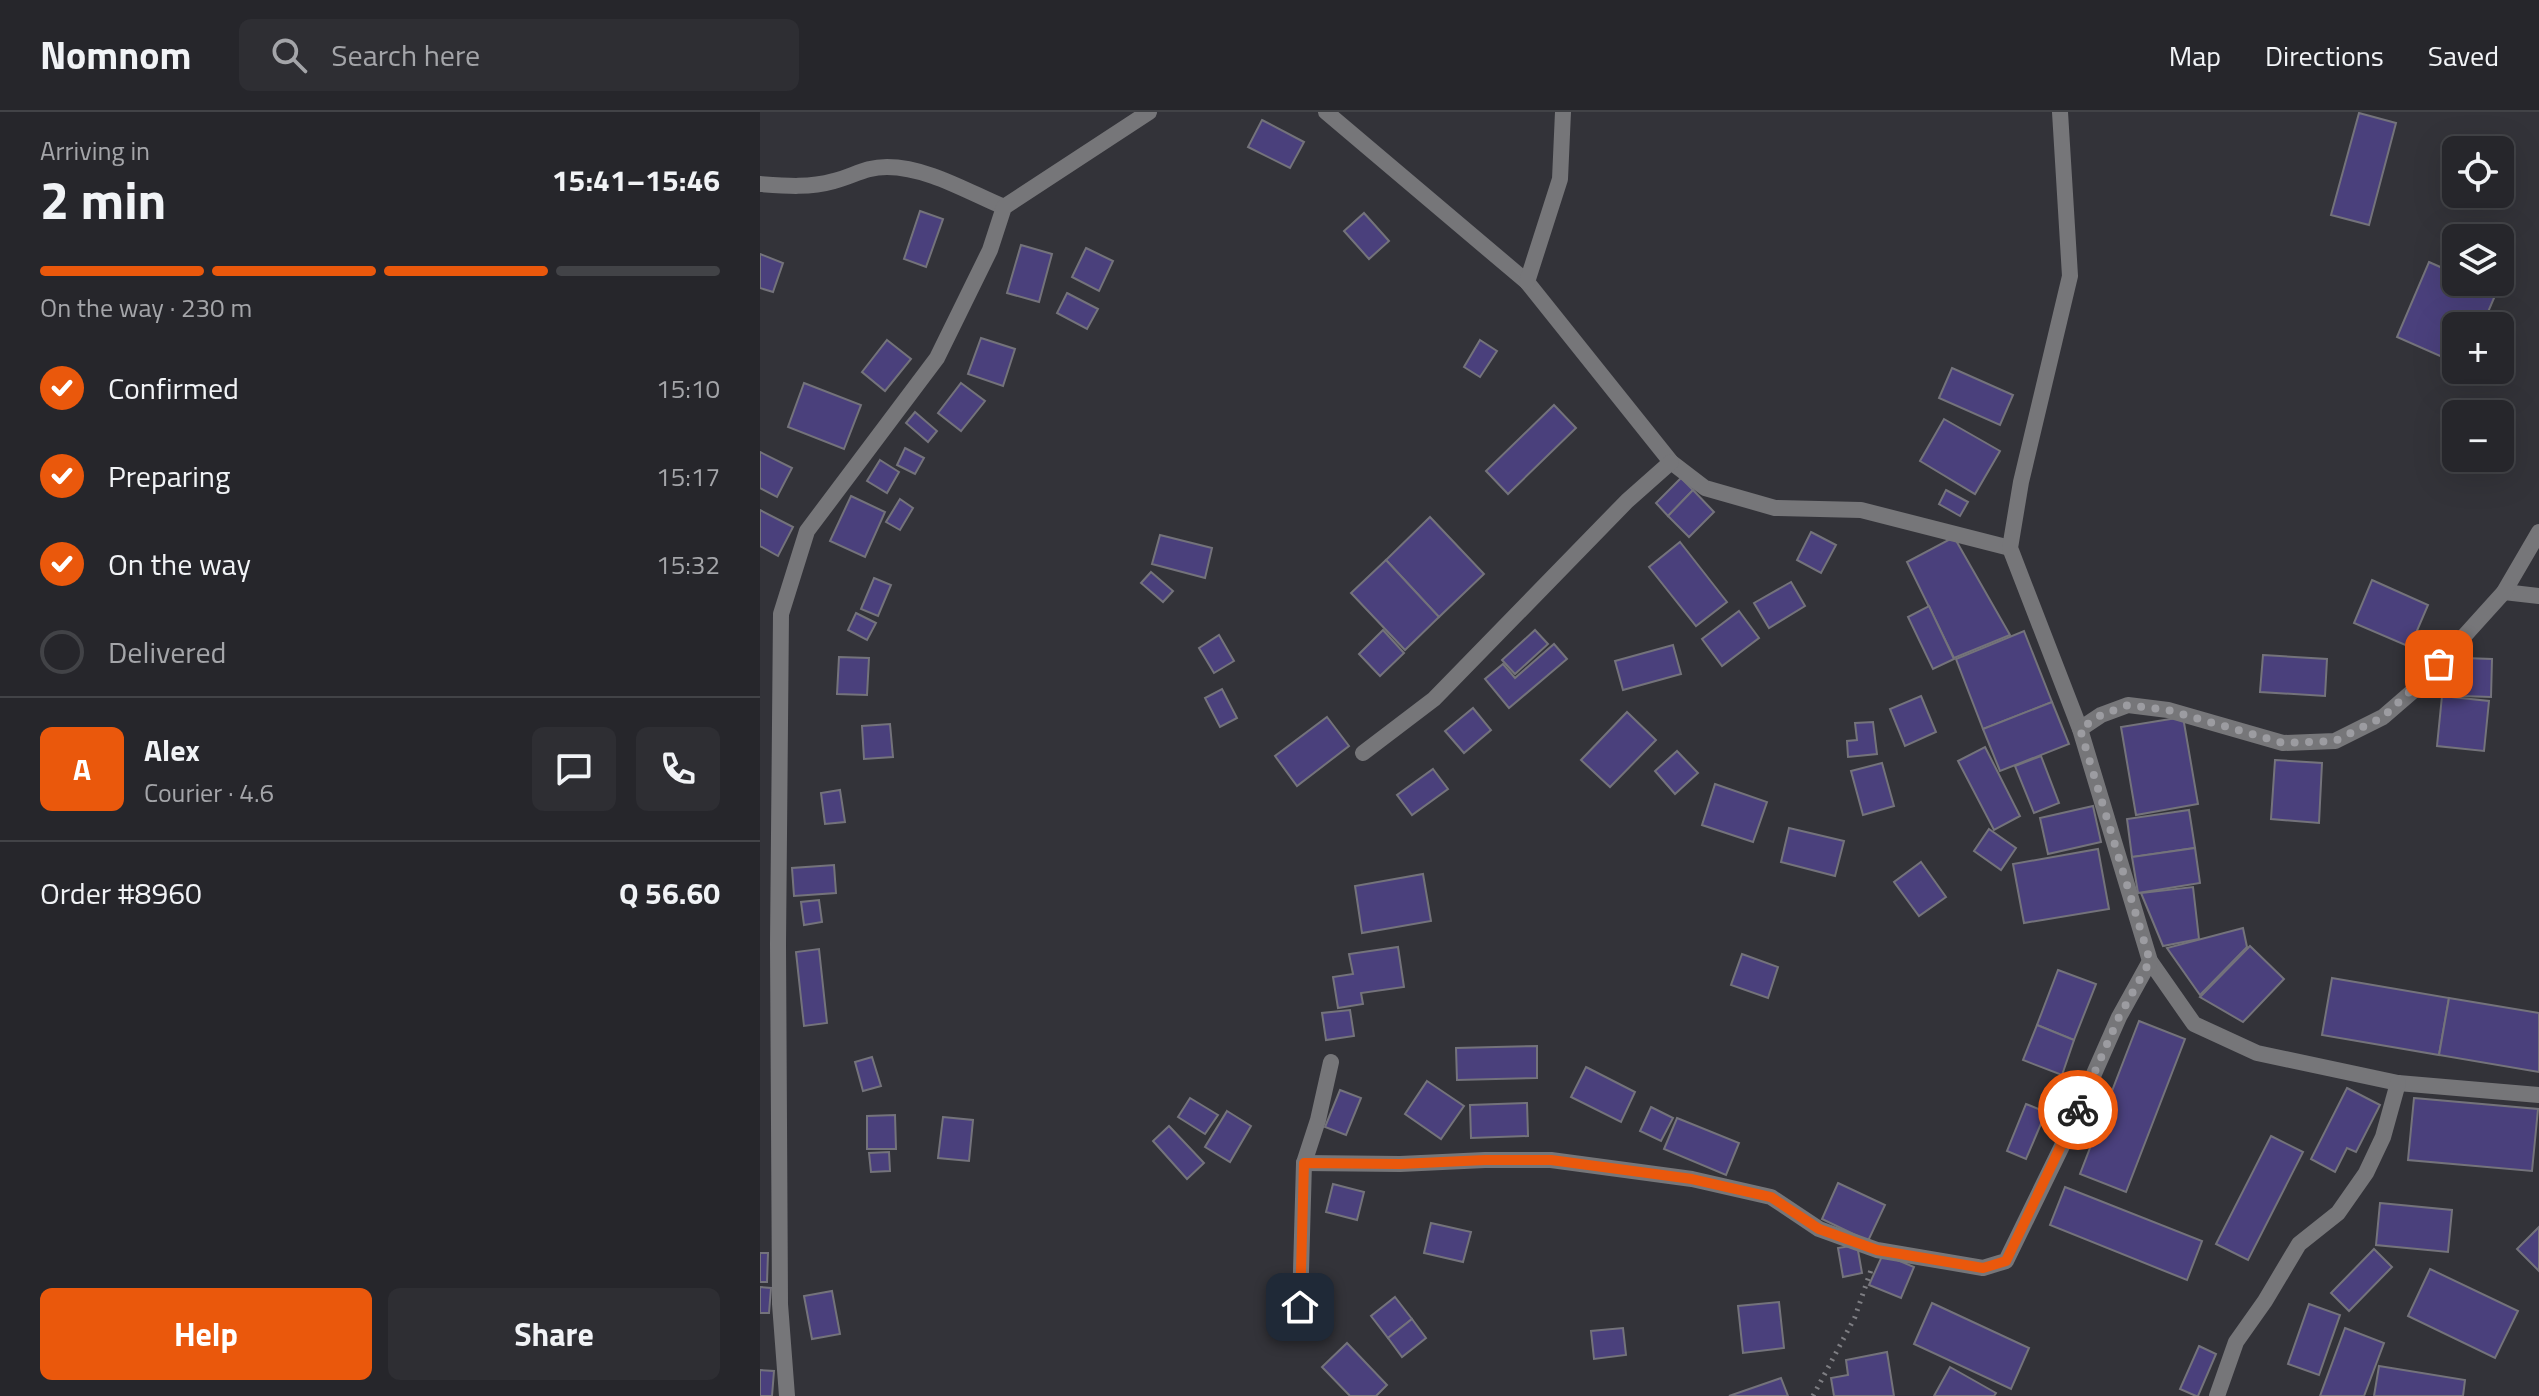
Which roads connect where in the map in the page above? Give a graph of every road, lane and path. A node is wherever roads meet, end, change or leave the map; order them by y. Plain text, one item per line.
1 (1149, 112) edge
2 (1326, 112) edge
3 (1563, 112) edge
4 (2060, 112) edge
5 (760, 184) edge
6 (1004, 207) junction
7 (1527, 282) junction
8 (1671, 462) junction
9 (2539, 532) edge
10 (2010, 548) junction
11 (2504, 592) junction
12 (2539, 596) edge
13 (2080, 729) junction
14 (1363, 753) dead end
15 (2150, 961) junction
16 (1331, 1062) dead end
17 (2398, 1083) junction
18 (2539, 1095) edge
19 (1304, 1163) junction
20 (1877, 1250) junction
21 (1300, 1307) dead end
22 (787, 1396) edge
23 (1813, 1396) edge
24 (2217, 1396) edge

1 - 6 street
2 - 7 street
3 - 7 street
4 - 10 street
5 - 6 street
6 - 22 street
7 - 8 street
8 - 10 street
8 - 14 street
9 - 11 street
10 - 13 street
11 - 12 street
11 - 13 street
13 - 15 street
15 - 17 street
15 - 20 street
16 - 19 street
17 - 18 street
17 - 24 street
19 - 20 street
19 - 21 street
20 - 23 path

